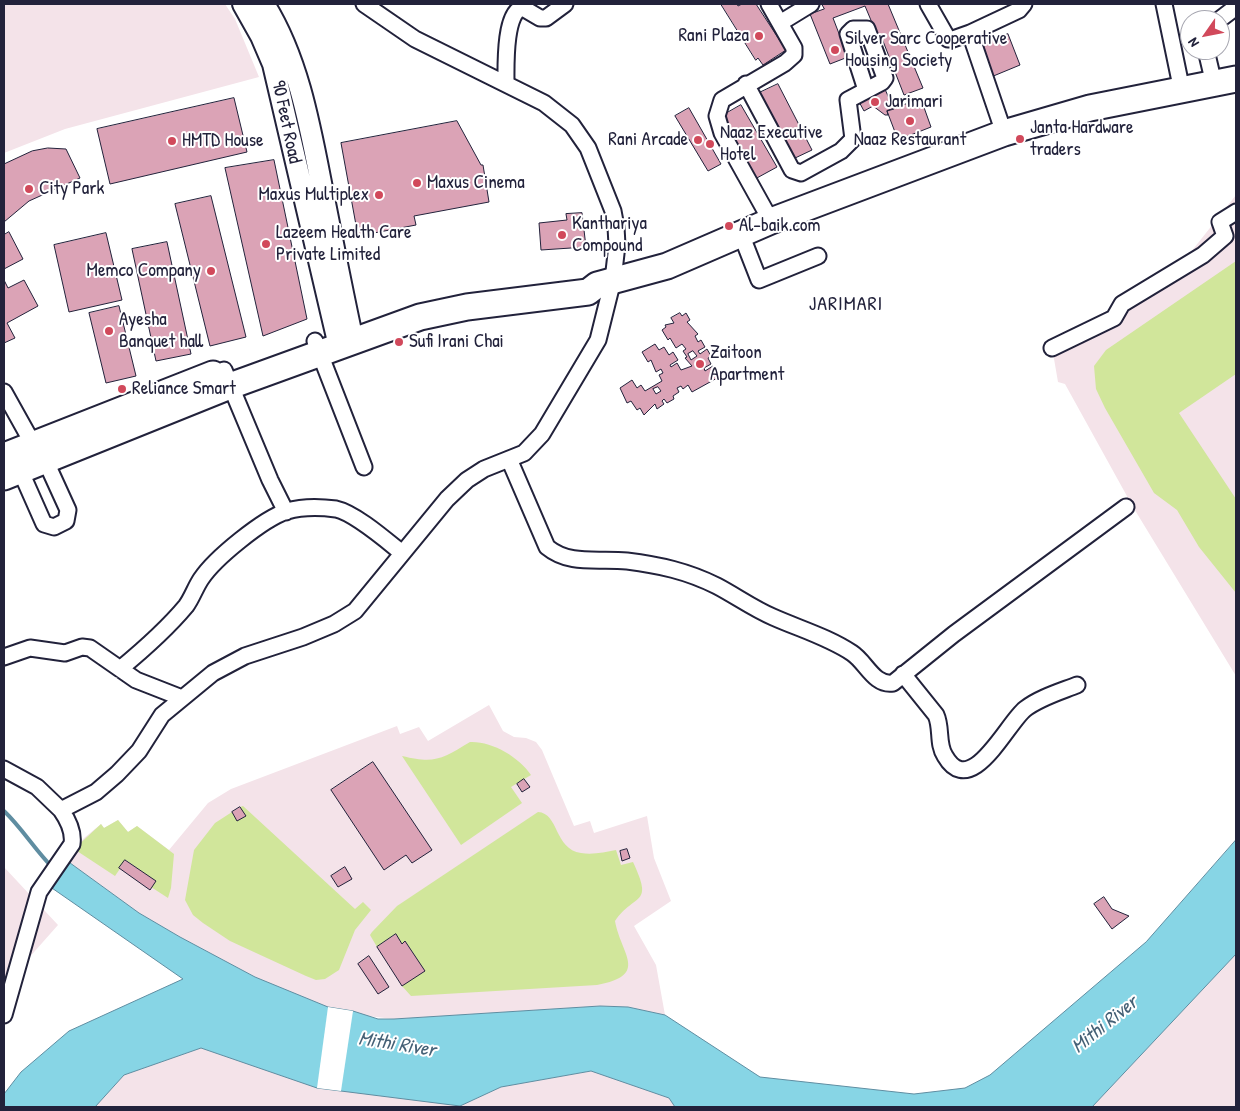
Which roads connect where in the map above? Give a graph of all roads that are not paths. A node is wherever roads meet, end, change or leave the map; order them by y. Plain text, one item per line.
1 (244, 4) edge
2 (264, 4) edge
3 (364, 4) edge
4 (565, 4) edge
5 (769, 4) edge
6 (811, 4) edge
7 (928, 4) edge
8 (1024, 4) edge
9 (1164, 4) edge
10 (790, 9) edge
11 (780, 23) junction
12 (970, 33) junction
13 (1212, 60) edge
14 (1225, 82) edge
15 (506, 84) junction
16 (746, 84) junction
17 (866, 90) dead end
18 (1182, 91) junction
19 (1004, 133) junction
20 (1236, 212) edge
21 (770, 221) junction
22 (741, 234) junction
23 (818, 256) dead end
24 (605, 282) junction
25 (335, 340) junction
26 (1052, 348) dead end
27 (227, 378) junction
28 (4, 392) edge
29 (22, 457) edge
30 (509, 459) junction
31 (364, 467) dead end
32 (1126, 507) dead end
33 (286, 512) junction
34 (402, 553) junction
35 (4, 657) edge
36 (120, 669) junction
37 (903, 674) junction
38 (1077, 685) dead end
39 (182, 698) junction
40 (4, 769) edge
41 (61, 810) junction
42 (4, 1015) edge

1 - 25 street, 90 Feet Road
2 - 25 street, 90 Feet Road
3 - 15 street
4 - 15 street
5 - 11 street
6 - 10 street
7 - 12 street
8 - 12 street
9 - 18 street
10 - 11 street
11 - 16 street
12 - 19 street
13 - 14 street
14 - 18 main road
15 - 24 street
16 - 17 street
16 - 21 street
18 - 19 main road
19 - 21 main road
20 - 26 street
21 - 22 main road
22 - 23 street
22 - 24 main road
24 - 25 main road
24 - 30 street
25 - 27 main road
25 - 31 street
27 - 29 main road
27 - 33 street
28 - 29 street
30 - 34 street
30 - 37 street
32 - 37 street
33 - 34 street
33 - 36 street
34 - 39 street
35 - 36 street
36 - 39 street
37 - 38 street
39 - 41 street
40 - 41 street
41 - 42 street

